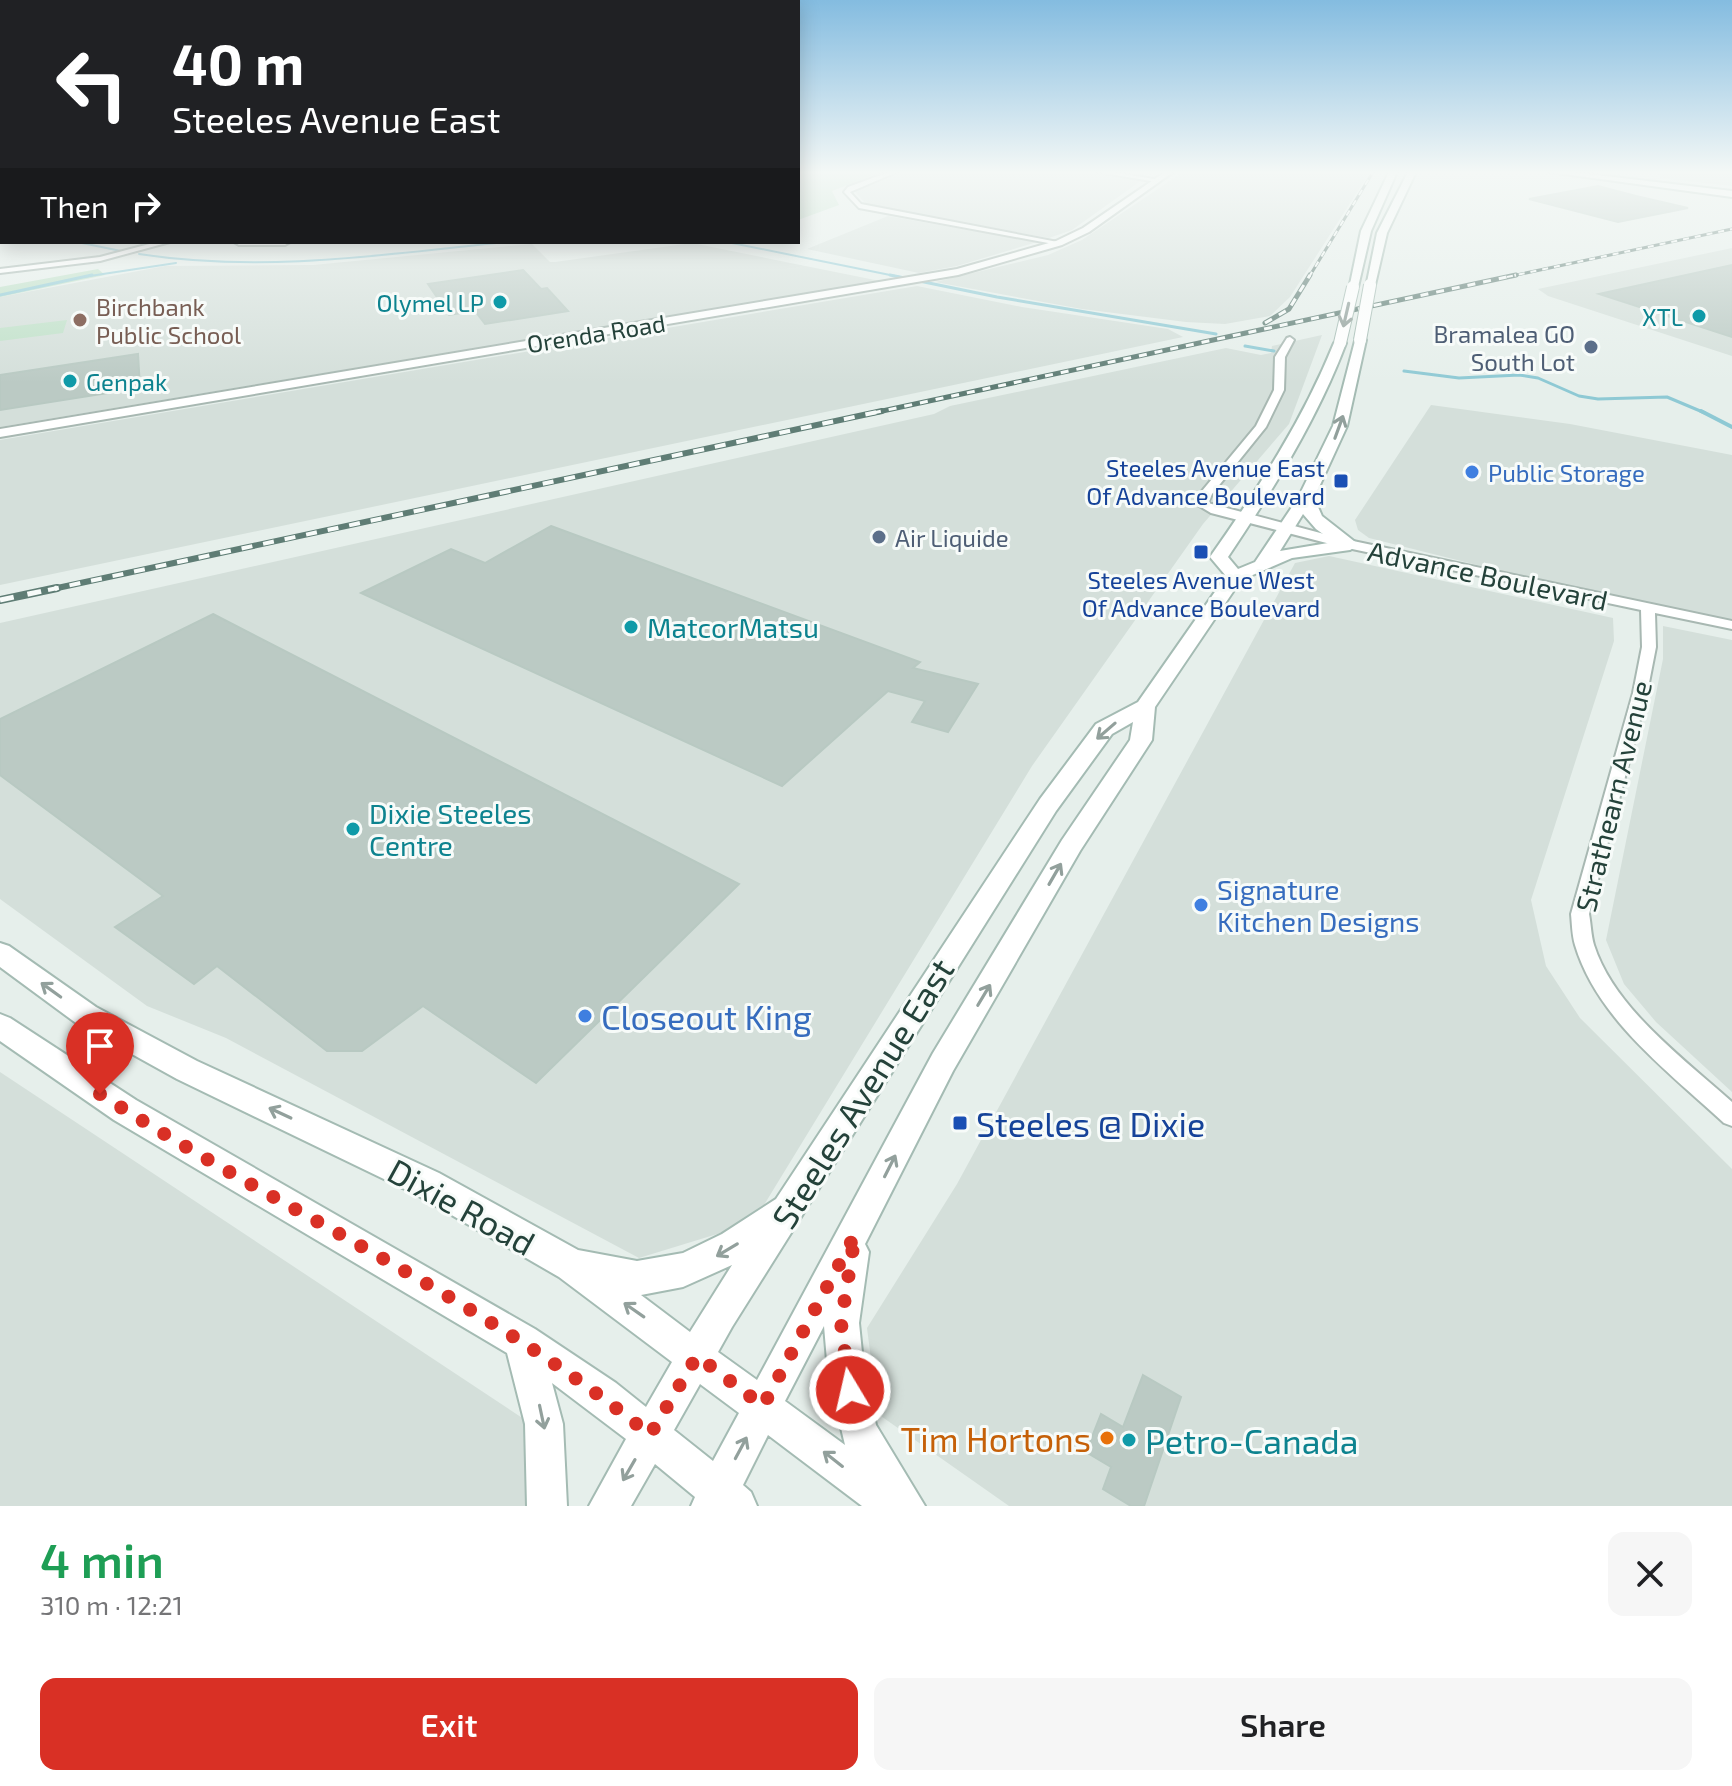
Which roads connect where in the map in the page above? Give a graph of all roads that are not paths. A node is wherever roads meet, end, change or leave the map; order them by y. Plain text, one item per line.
1 (1055, 242) edge
2 (1363, 242) edge
3 (1380, 242) edge
4 (1059, 243) joint
5 (158, 244) edge
6 (0, 271) edge
7 (1290, 340) dead end
8 (0, 433) edge
9 (1306, 498) junction
10 (1246, 518) junction
11 (1286, 528) junction
12 (1350, 545) junction
13 (1265, 561) junction
14 (1235, 576) junction
15 (1648, 610) junction
16 (1732, 625) edge
17 (1145, 707) junction
18 (0, 953) edge
19 (0, 1026) edge
20 (1732, 1116) edge
21 (791, 1205) junction
22 (855, 1235) junction
23 (571, 1265) junction
24 (522, 1342) junction
25 (697, 1356) junction
26 (763, 1406) junction
27 (650, 1435) junction
28 (722, 1501) edge
29 (547, 1506) edge
30 (609, 1506) edge
31 (895, 1506) edge
32 (905, 1506) edge

1 - 4 street
2 -> 10 main road, bridge
9 -> 3 main road, bridge
4 - 8 street, Orenda Road
5 - 6 street
7 - 10 street, Advance Boulevard
9 - 11 main road
9 - 12 main road
10 - 11 street, Advance Boulevard
10 - 14 main road
11 - 12 street, Advance Boulevard
11 - 13 main road
12 - 13 main road, Steeles Avenue East
12 - 15 street, Advance Boulevard
13 - 14 main road, Steeles Avenue East
14 - 17 main road, Steeles Avenue East
15 - 16 street, Advance Boulevard
15 - 20 street, Strathearn Avenue
17 -> 21 main road, Steeles Avenue East
22 -> 17 main road, Steeles Avenue East
23 -> 18 main road, Dixie Road
19 - 24 main road
21 -> 23 main road
21 - 25 main road, Steeles Avenue East
22 - 26 main road, Steeles Avenue East
22 - 32 main road
25 -> 23 main road, Dixie Road
24 - 27 main road
24 -> 29 main road
25 - 26 main road, Dixie Road
25 - 27 main road, Steeles Avenue East
28 -> 26 main road, Steeles Avenue East
31 -> 26 main road, Dixie Road
27 - 28 main road
27 -> 30 main road, Steeles Avenue East

